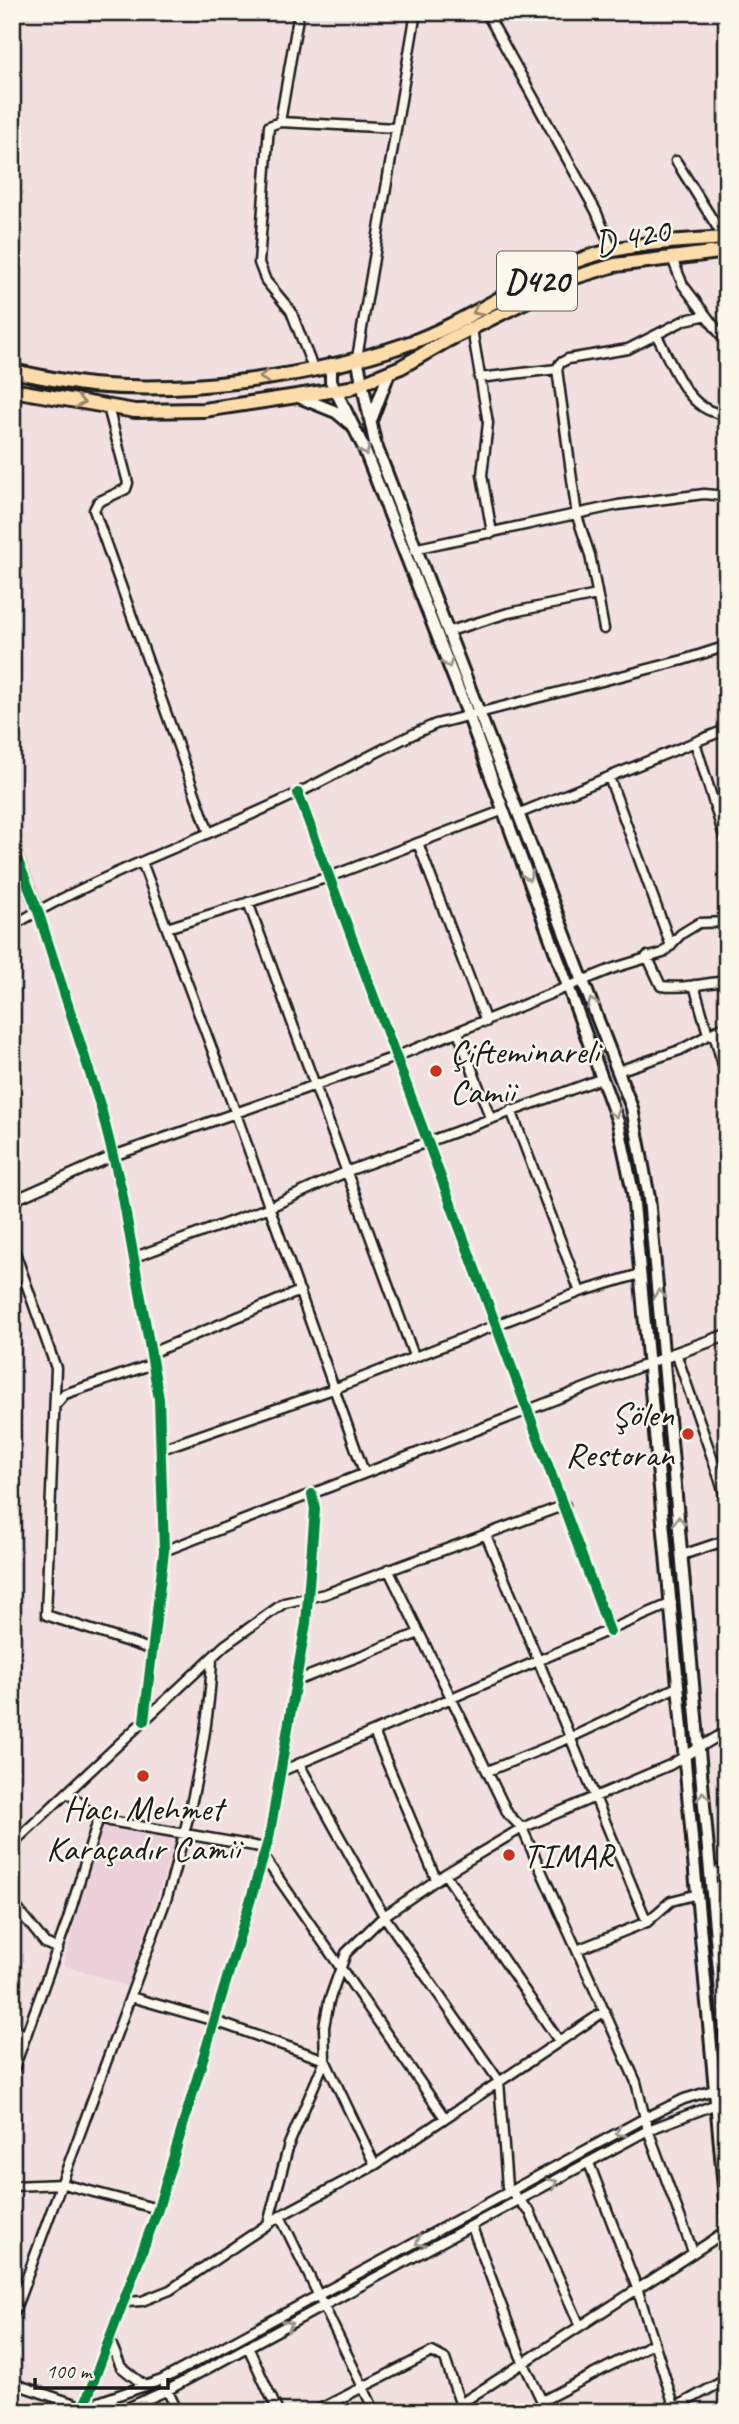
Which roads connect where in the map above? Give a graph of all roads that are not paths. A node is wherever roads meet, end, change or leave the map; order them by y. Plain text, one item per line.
1 (299, 12) edge
2 (416, 12) edge
3 (486, 12) edge
4 (280, 122) junction
5 (396, 128) junction
6 (676, 161) dead end
7 (726, 243) edge
8 (612, 250) junction
9 (671, 256) junction
10 (703, 316) junction
11 (472, 328) junction
12 (657, 336) junction
13 (727, 343) edge
14 (357, 358) junction
15 (331, 365) junction
16 (313, 368) junction
17 (557, 369) junction
18 (12, 371) edge
19 (389, 373) junction
20 (479, 378) junction
21 (364, 384) junction
22 (12, 390) edge
23 (335, 390) junction
24 (293, 396) junction
25 (108, 407) junction
26 (727, 414) edge
27 (370, 424) junction
28 (355, 428) junction
29 (727, 496) edge
30 (577, 516) junction
31 (492, 533) junction
32 (418, 548) junction
33 (597, 596) junction
34 (604, 629) dead end
35 (450, 631) junction
36 (727, 646) edge
37 (480, 710) junction
38 (468, 714) junction
39 (727, 729) edge
40 (695, 742) junction
41 (609, 777) junction
42 (298, 793) junction
43 (504, 810) junction
44 (520, 813) junction
45 (209, 832) junction
46 (418, 843) junction
47 (12, 846) edge
48 (727, 846) edge
49 (142, 862) junction
50 (329, 877) junction
51 (248, 902) junction
52 (38, 911) junction
53 (727, 922) edge
54 (12, 926) edge
55 (167, 928) junction
56 (671, 946) junction
57 (647, 956) junction
58 (583, 981) junction
59 (727, 981) edge
60 (694, 985) junction
61 (570, 988) junction
62 (486, 1021) junction
63 (727, 1025) edge
64 (458, 1032) junction
65 (711, 1034) junction
66 (395, 1057) junction
67 (618, 1071) junction
68 (603, 1078) junction
69 (727, 1080) edge
70 (316, 1084) junction
71 (511, 1110) junction
72 (236, 1114) junction
73 (490, 1117) junction
74 (427, 1143) junction
75 (113, 1157) junction
76 (348, 1171) junction
77 (12, 1201) edge
78 (270, 1207) junction
79 (12, 1244) edge
80 (135, 1257) junction
81 (640, 1275) junction
82 (300, 1291) junction
83 (580, 1292) junction
84 (494, 1325) junction
85 (727, 1335) edge
86 (151, 1353) junction
87 (670, 1355) junction
88 (414, 1356) junction
89 (649, 1363) junction
90 (153, 1364) junction
91 (335, 1388) junction
92 (57, 1403) junction
93 (526, 1411) junction
94 (161, 1449) junction
95 (364, 1472) junction
96 (312, 1494) junction
97 (727, 1501) edge
98 (565, 1505) junction
99 (486, 1535) junction
100 (727, 1540) edge
101 (164, 1551) junction
102 (682, 1555) junction
103 (388, 1569) junction
104 (307, 1599) junction
105 (672, 1603) junction
106 (610, 1632) junction
107 (419, 1633) junction
108 (153, 1650) junction
109 (212, 1658) junction
110 (540, 1661) junction
111 (296, 1681) junction
112 (679, 1686) junction
113 (453, 1697) junction
114 (144, 1721) junction
115 (727, 1731) edge
116 (374, 1732) junction
117 (572, 1737) junction
118 (699, 1746) junction
119 (686, 1756) junction
120 (299, 1764) junction
121 (282, 1771) junction
122 (488, 1771) junction
123 (69, 1793) junction
124 (597, 1798) junction
125 (99, 1817) junction
126 (522, 1828) junction
127 (185, 1833) junction
128 (12, 1844) edge
129 (264, 1852) junction
130 (727, 1866) edge
131 (445, 1874) junction
132 (710, 1874) junction
133 (436, 1879) junction
134 (698, 1894) junction
135 (12, 1902) edge
136 (384, 1916) junction
137 (647, 1922) junction
138 (58, 1949) junction
139 (577, 1950) junction
140 (339, 1968) junction
141 (724, 1990) edge
142 (131, 1997) junction
143 (605, 2011) junction
144 (215, 2021) junction
145 (12, 2028) edge
146 (26, 2036) junction
147 (559, 2041) junction
148 (727, 2059) edge
149 (325, 2060) junction
150 (12, 2074) edge
151 (499, 2081) junction
152 (727, 2086) edge
153 (715, 2089) junction
154 (722, 2101) edge
155 (445, 2118) junction
156 (645, 2118) junction
157 (648, 2130) junction
158 (589, 2163) junction
159 (375, 2165) junction
160 (62, 2184) junction
161 (12, 2186) edge
162 (511, 2192) junction
163 (520, 2202) junction
164 (158, 2209) junction
165 (281, 2217) junction
166 (727, 2221) edge
167 (268, 2224) junction
168 (472, 2227) junction
169 (727, 2231) edge
170 (692, 2252) junction
171 (637, 2288) junction
172 (321, 2301) junction
173 (126, 2302) junction
174 (12, 2318) edge
175 (580, 2326) junction
176 (110, 2341) junction
177 (654, 2343) junction
178 (248, 2347) junction
179 (523, 2363) junction
180 (727, 2379) edge
181 (162, 2380) junction
182 (12, 2383) edge
183 (145, 2386) junction
184 (362, 2386) junction
185 (168, 2390) junction
186 (542, 2402) junction
187 (462, 2408) edge
188 (83, 2409) edge
189 (672, 2410) edge
190 (118, 2412) edge
191 (178, 2412) edge
192 (278, 2412) edge
193 (314, 2412) edge
194 (375, 2412) edge
195 (547, 2412) edge

1 - 4 street
2 - 5 street
3 - 8 street
4 - 5 street
4 - 16 street
5 - 14 street
6 - 7 street
7 - 8 highway, D420
7 - 9 highway, D 420 / D420
8 -> 14 highway, D420
9 - 10 street
9 - 11 highway, D 420 / D420
10 - 12 street
10 - 13 street
11 - 19 highway, D 420 / D420
11 - 20 street
12 - 17 street
12 - 26 street
14 - 15 highway, D420
14 - 21 main road
15 - 16 highway, D420
15 - 23 main road
16 -> 18 highway, D420
17 - 20 street
17 - 30 street
19 - 21 highway, D 420 / D420
19 - 27 main road
20 - 31 street
21 - 23 highway, D420
21 - 27 main road
22 -> 25 highway, D420
23 - 24 highway, D420
23 - 28 main road
24 - 25 highway, D420
24 - 28 main road
25 - 45 street
27 - 32 main road
28 -> 38 main road
29 - 30 street
30 - 31 street
30 - 33 street
31 - 32 street
32 - 35 main road
33 - 34 street
33 - 35 street
35 - 37 main road
36 - 37 street
37 - 38 street
37 - 44 main road
38 - 42 street
38 - 43 main road
39 - 40 street
40 - 41 street
40 - 48 street
41 - 44 street
41 - 56 street
42 - 45 street
42 - 50 street
43 - 46 street
43 -> 61 main road
44 - 58 main road
45 - 49 street
46 - 50 street
46 - 62 street
47 - 52 street
49 - 52 street
49 - 55 street
50 - 51 street
50 - 66 street
51 - 55 street
51 - 70 street
52 - 54 street
52 - 75 street
53 - 56 street
55 - 72 street
56 - 57 street
57 - 58 street
57 - 60 street
58 - 61 street
67 -> 58 main road
59 - 60 street
60 - 65 street
61 - 62 street
61 - 68 main road
62 - 64 street
63 - 65 street
64 - 66 street
64 - 73 street
65 - 67 street
65 - 69 street
66 - 70 street
66 - 74 street
87 -> 67 main road
68 - 71 street
68 -> 81 main road
70 - 72 street
70 - 76 street
71 - 73 street
71 - 83 street
72 - 75 street
72 - 78 street
73 - 74 street
74 - 76 street
74 - 84 street
75 - 77 street
75 - 80 street
76 - 78 street
76 - 88 street
78 - 80 street
78 - 82 street
79 - 92 street
80 - 86 street
81 - 83 street
81 - 89 main road
82 - 86 street
82 - 91 street
83 - 84 street
84 - 88 street
84 - 93 street
85 - 87 street
86 - 90 street
87 - 89 street
87 - 97 street
102 -> 87 main road
88 - 91 street
89 - 93 street
89 - 105 main road
90 - 92 street
90 - 94 street
91 - 94 street
91 - 95 street
92 - 108 street
93 - 95 street
93 - 98 street
94 - 101 street
95 - 96 street
96 - 101 street
96 - 104 street
98 - 99 street
98 - 106 street
99 - 103 street
99 - 110 street
100 - 102 street
101 - 108 street
102 - 118 main road
103 - 104 street
103 - 107 street
104 - 109 street
104 - 111 street
105 - 106 street
105 - 112 main road
106 - 110 street
107 - 111 street
107 - 113 street
108 - 114 street
109 - 114 street
109 - 127 street
110 - 113 street
110 - 117 street
111 - 121 street
112 - 117 street
112 - 119 main road
113 - 116 street
113 - 122 street
114 - 123 street
115 - 118 street
116 - 120 street
116 - 133 street
117 - 122 street
117 - 124 street
118 - 119 street
132 -> 118 main road
119 - 124 street
119 - 134 main road
120 - 121 street
120 - 136 street
121 - 129 street
122 - 126 street
123 - 125 street
123 - 128 street
124 - 126 street
124 - 137 street
125 - 127 street
125 - 138 street
126 - 131 street
126 - 139 street
127 - 129 street
127 - 142 street
129 - 140 street
129 - 144 street
130 - 132 street
131 - 133 street
131 - 147 street
132 - 141 main road
133 - 136 street
134 - 137 street
134 - 153 main road
135 - 138 street
136 - 140 street
136 - 151 street
137 - 139 street
138 - 146 street
139 - 143 street
140 - 149 street
140 - 155 street
141 - 148 main road
142 - 144 street
142 - 160 street
143 - 147 street
143 - 156 street
144 - 149 street
144 - 164 street
145 - 146 street
146 - 150 street
147 - 151 street
149 - 159 street
149 - 167 street
151 - 155 street
151 - 162 street
152 - 153 street
153 - 154 main road
153 - 156 street
154 - 157 street
154 - 166 main road
155 - 159 street
156 - 157 street
156 -> 162 street
157 - 158 street
157 - 170 street
163 -> 158 street
158 - 171 street
159 - 165 street
160 - 161 street
160 - 164 street
160 - 174 street
162 - 163 street
162 -> 172 street
163 - 168 street
163 - 175 street
164 - 173 street
165 - 167 street
165 - 172 street
167 - 173 street
168 - 172 street
168 - 179 street
169 - 170 street
170 - 171 street
171 - 175 street
171 - 177 street
178 -> 172 street
172 - 181 street
172 - 184 street
173 - 176 street
175 - 179 street
176 - 183 street
176 - 188 street
177 - 186 street
177 - 189 street
178 - 185 street
178 - 192 street
179 - 186 street
179 - 187 street
180 - 189 street
181 - 183 street
181 - 185 street
182 - 188 street
183 - 188 street
184 - 187 street
184 - 193 street
184 - 194 street
185 - 190 street
185 - 191 street
186 - 195 street

